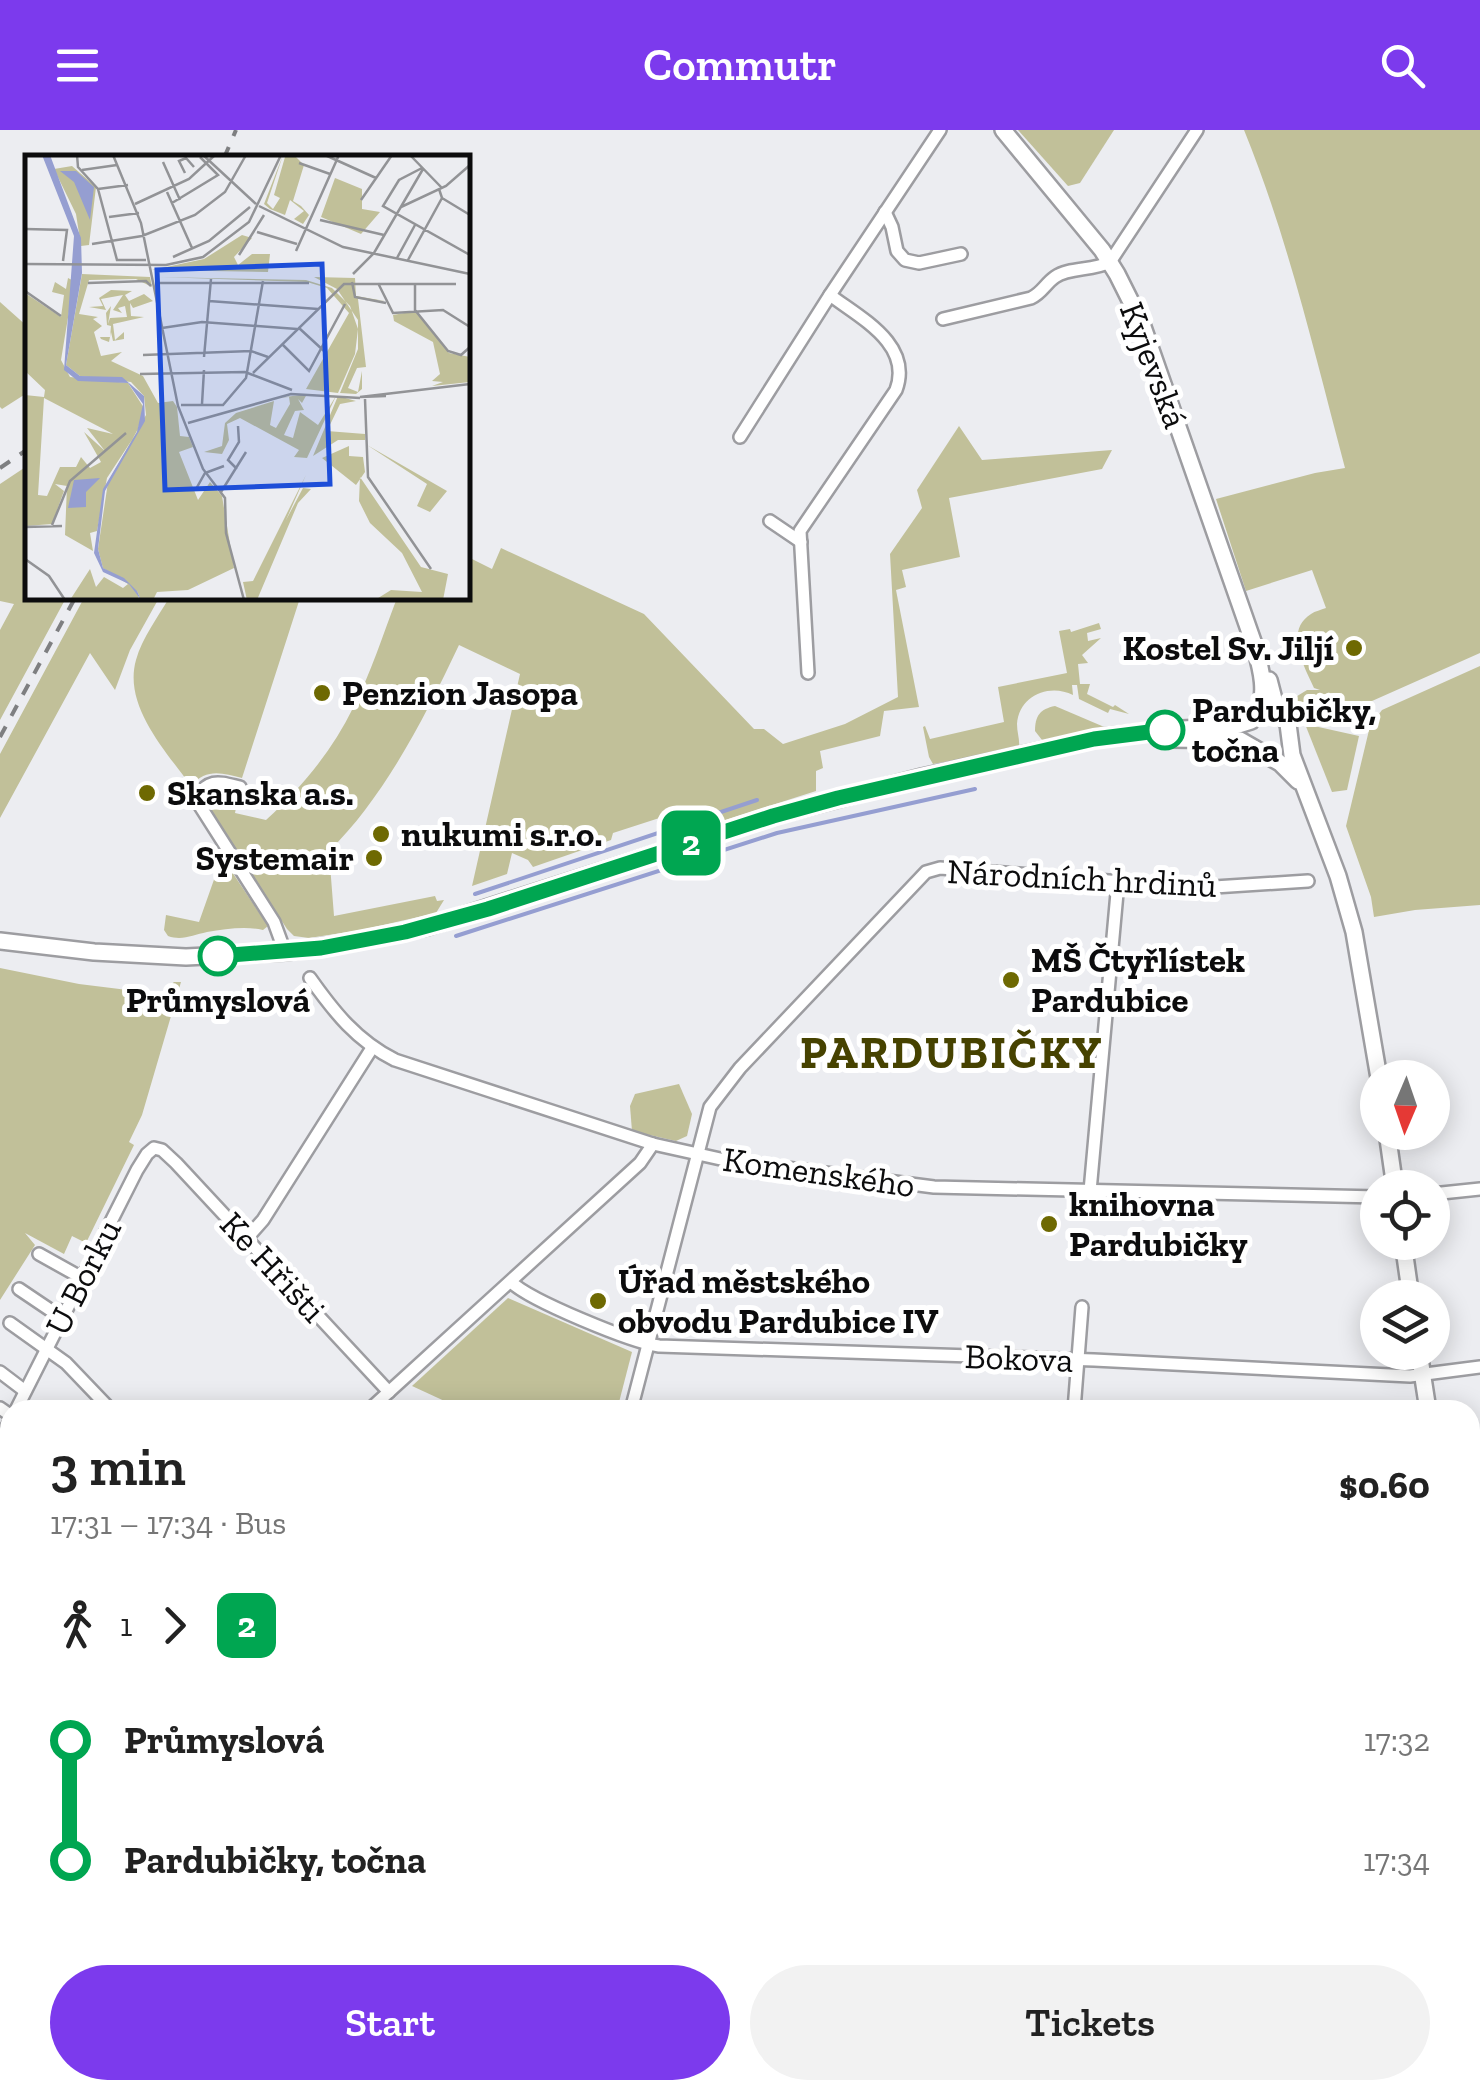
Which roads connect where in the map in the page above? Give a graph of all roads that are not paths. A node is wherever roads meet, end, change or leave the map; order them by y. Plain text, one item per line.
1 (940, 130) edge
2 (1003, 130) edge
3 (1197, 130) edge
4 (885, 212) junction
5 (960, 254) dead end
6 (1110, 262) junction
7 (830, 295) junction
8 (943, 319) dead end
9 (740, 436) dead end
10 (770, 521) dead end
11 (801, 542) junction
12 (1250, 631) junction
13 (808, 673) dead end
14 (1254, 718) junction
15 (1287, 726) junction
16 (1257, 750) junction
17 (1032, 754) junction
18 (240, 787) dead end
19 (1312, 801) junction
20 (1308, 881) dead end
21 (1118, 882) junction
22 (0, 941) edge
23 (285, 952) junction
24 (310, 978) dead end
25 (372, 1048) junction
26 (1376, 1060) edge
27 (652, 1144) junction
28 (154, 1148) joint
29 (698, 1155) junction
30 (1480, 1188) edge
31 (1090, 1192) junction
32 (1450, 1192) edge
33 (1360, 1197) edge
34 (246, 1238) junction
35 (40, 1254) dead end
36 (82, 1278) junction
37 (511, 1282) junction
38 (19, 1289) dead end
39 (1082, 1307) dead end
40 (62, 1318) junction
41 (10, 1323) dead end
42 (648, 1344) junction
43 (46, 1350) junction
44 (1078, 1360) junction
45 (1480, 1367) edge
46 (1422, 1370) edge
47 (0, 1372) edge
48 (1423, 1375) junction
49 (25, 1391) junction
50 (389, 1392) junction
51 (20, 1400) edge
52 (101, 1400) edge
53 (380, 1400) edge
54 (633, 1400) edge
55 (1075, 1400) edge
56 (1427, 1400) edge

1 - 4 street
2 - 6 street, Kyjevská
3 - 6 street
4 - 5 street
4 - 7 street
6 - 8 street
6 - 12 street, Kyjevská
7 - 9 street
7 - 11 street
10 - 11 street
11 - 13 street
12 - 14 street, Kyjevská
12 - 15 street, Kyjevská
14 - 15 street
14 - 16 street
14 - 17 street
15 - 16 street
15 - 19 street, Kyjevská
16 - 17 street
16 - 19 street, Kyjevská
17 - 23 street
18 - 23 street
19 - 26 street, Kyjevská
20 - 21 street, Národních hrdinů
21 - 29 street, Národních hrdinů
21 - 31 street
22 - 23 street
24 - 25 street, Komenského
25 - 27 street, Komenského
25 - 34 street
27 - 29 street, Komenského
27 - 37 street
28 - 34 street, Ke Hřišti
28 - 36 street, U Borku
29 - 31 street, Komenského
29 - 42 street, Národních hrdinů
30 - 32 street
31 - 33 street, Komenského
34 - 50 street, Ke Hřišti
35 - 36 street
36 - 40 street, U Borku
37 - 42 street, Bokova
37 - 50 street
38 - 40 street
39 - 44 street
40 - 43 street, U Borku
41 - 43 street
42 - 44 street, Bokova
42 - 54 street, Národních hrdinů
43 - 49 street, U Borku
43 - 52 street
44 - 48 street, Bokova
44 - 55 street
45 - 48 street, Bokova
46 - 48 street
47 - 49 street
48 - 56 street
49 - 51 street, U Borku
50 - 53 street

